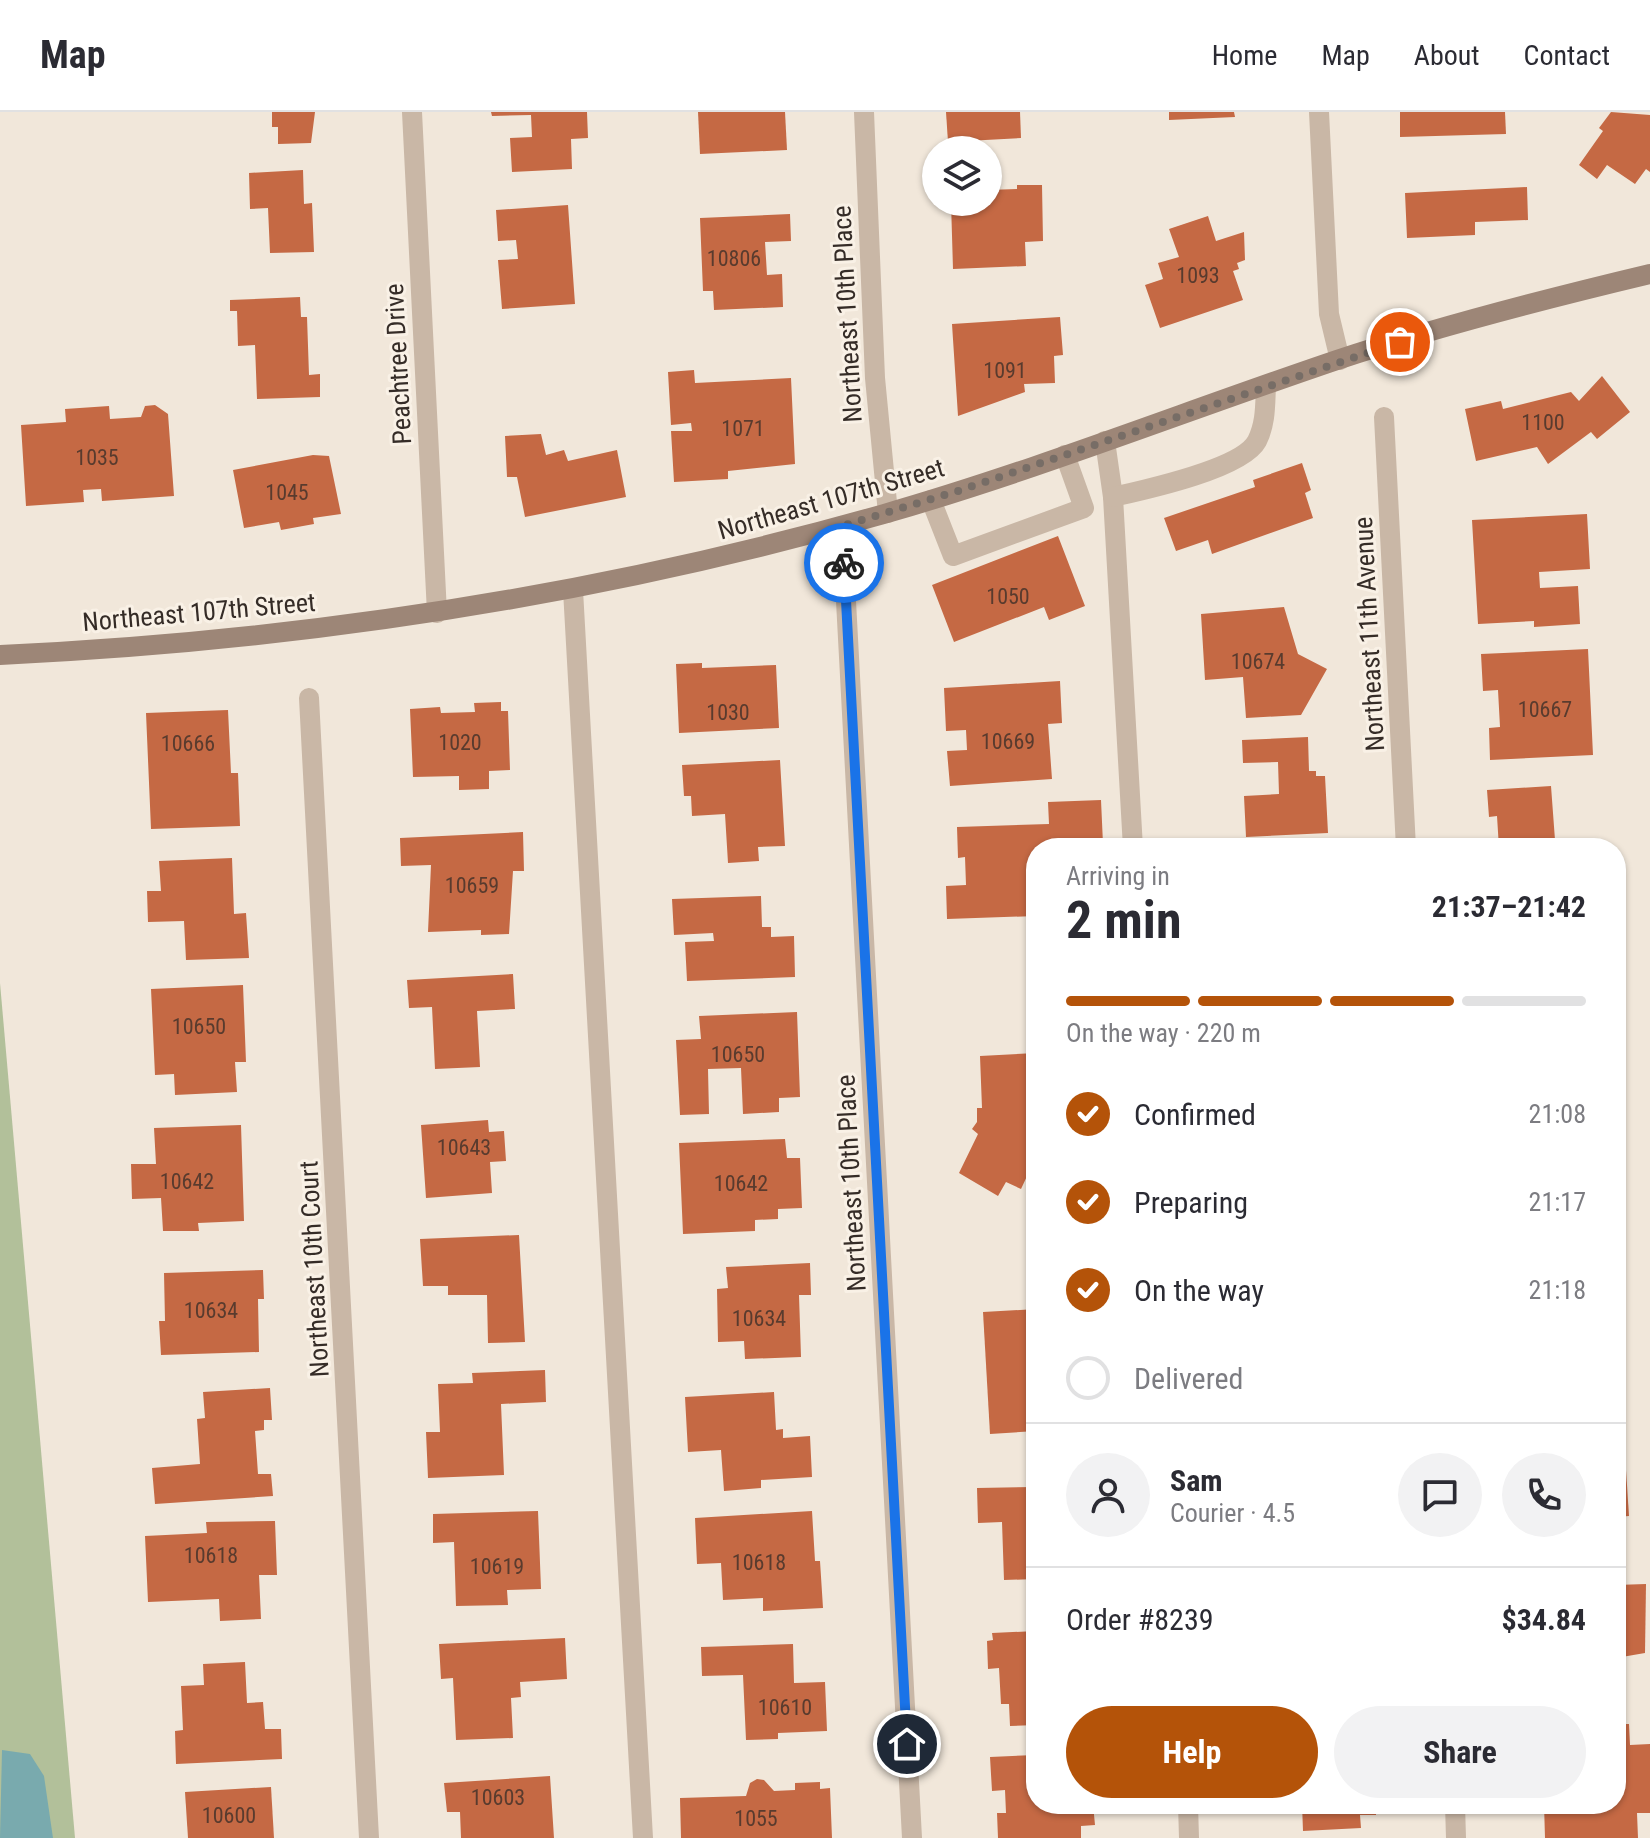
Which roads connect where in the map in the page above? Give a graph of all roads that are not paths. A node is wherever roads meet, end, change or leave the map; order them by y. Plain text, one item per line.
1 (412, 112) edge
2 (864, 112) edge
3 (1319, 112) edge
4 (1650, 274) edge
5 (1340, 360) junction
6 (1266, 386) junction
7 (1384, 417) dead end
8 (1105, 441) junction
9 (1065, 455) junction
10 (1113, 497) junction
11 (931, 500) junction
12 (888, 513) junction
13 (842, 526) junction
14 (573, 590) junction
15 (437, 613) junction
16 (0, 655) edge
17 (309, 698) dead end
18 (1132, 838) edge
19 (1405, 838) edge
20 (1188, 1814) edge
21 (1455, 1814) edge
22 (369, 1838) edge
23 (643, 1838) edge
24 (912, 1838) edge
25 (1189, 1838) edge
26 (1456, 1838) edge

1 - 15 street, Peachtree Drive
2 - 12 street, Northeast 10th Place
3 - 5 street
4 - 5 street, Northeast 107th Street
5 - 6 street, Northeast 107th Street
6 - 8 street, Northeast 107th Street
6 - 10 street
7 - 19 street, Northeast 11th Avenue
8 - 9 street, Northeast 107th Street
8 - 10 street
9 - 11 street, Northeast 107th Street
9 - 11 street
10 - 18 street
11 - 12 street, Northeast 107th Street
12 - 13 street, Northeast 107th Street
13 - 14 street, Northeast 107th Street
13 - 24 street, Northeast 10th Place
14 - 15 street, Northeast 107th Street
14 - 23 street
15 - 16 street, Northeast 107th Street
17 - 22 street, Northeast 10th Court
20 - 25 street
21 - 26 street

